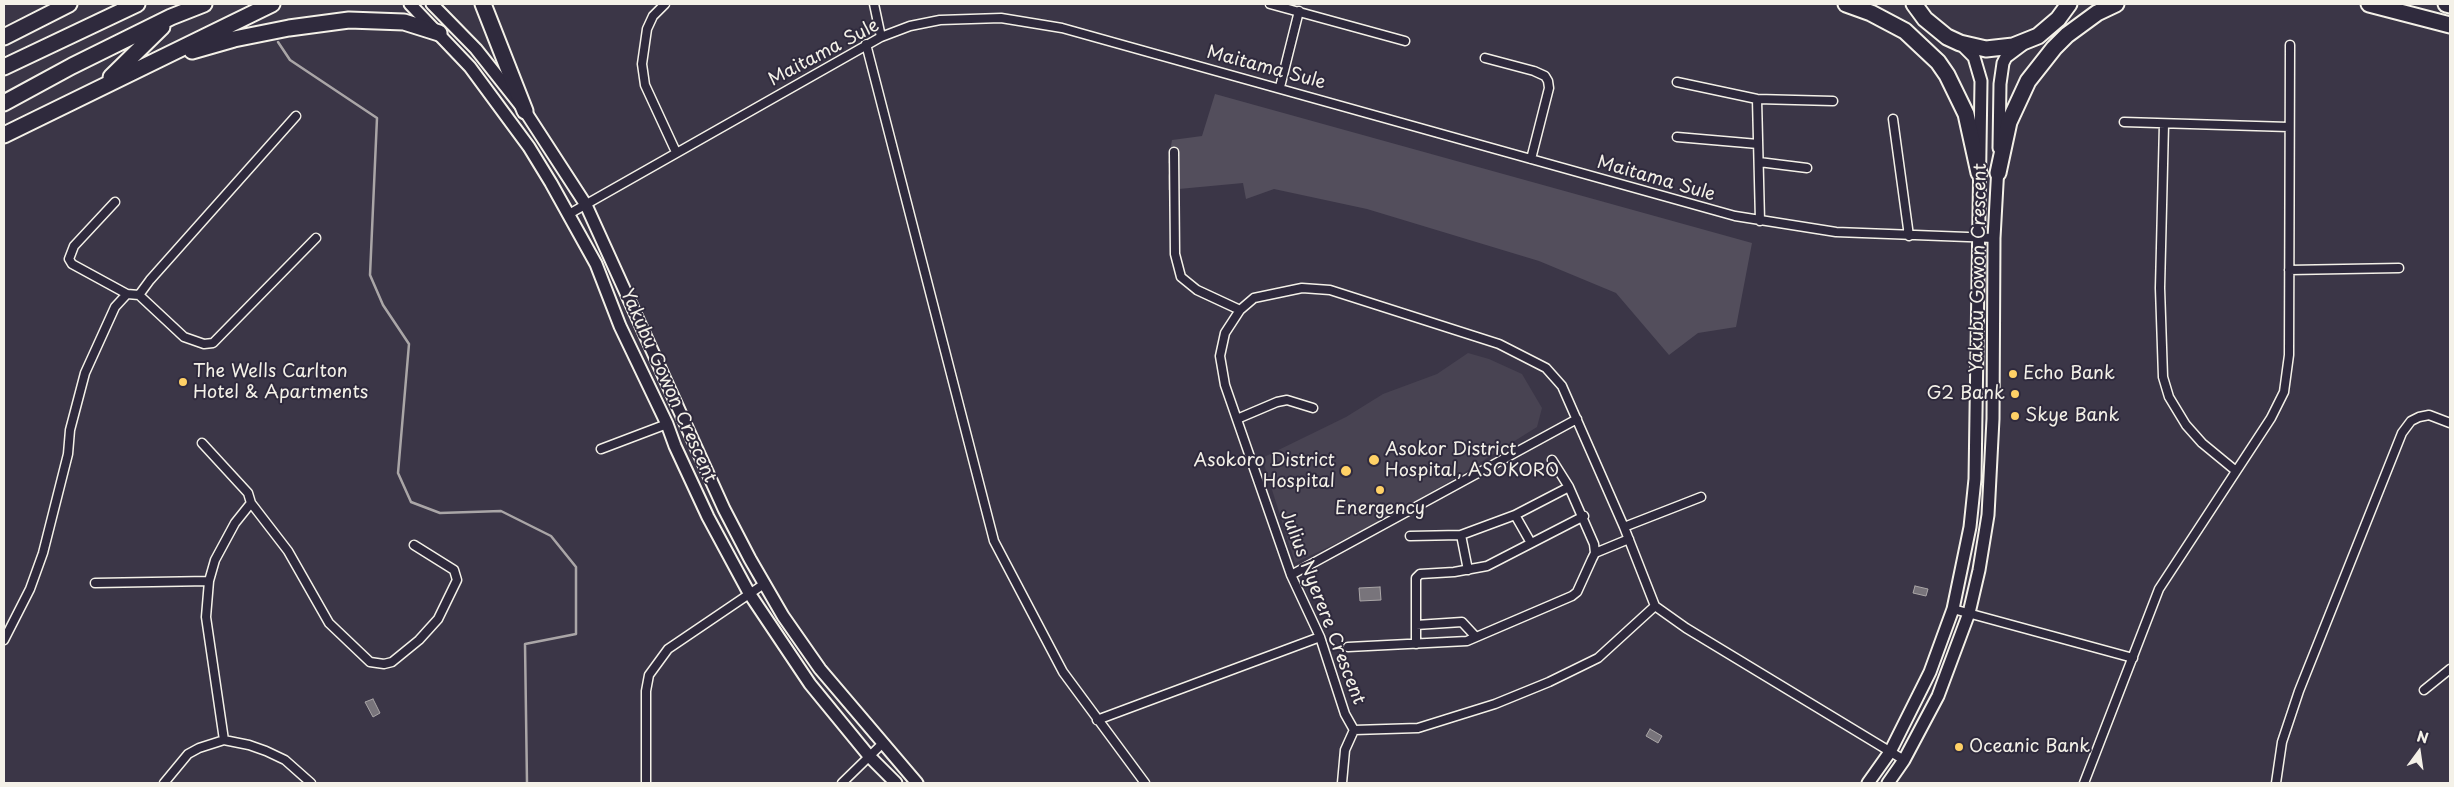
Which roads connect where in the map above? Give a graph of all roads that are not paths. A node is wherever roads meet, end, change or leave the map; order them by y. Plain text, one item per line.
1 (137, 4) edge
2 (204, 4) edge
3 (272, 4) edge
4 (410, 4) edge
5 (432, 4) edge
6 (483, 4) edge
7 (665, 4) edge
8 (874, 4) edge
9 (1270, 4) edge
10 (1846, 4) edge
11 (2116, 4) edge
12 (2369, 4) edge
13 (2446, 4) edge
14 (1914, 5) edge
15 (2069, 5) edge
16 (2450, 5) edge
17 (63, 6) edge
18 (1299, 12) junction
19 (171, 17) junction
20 (2450, 25) edge
21 (439, 33) junction
22 (4, 37) edge
23 (881, 37) junction
24 (1405, 41) dead end
25 (2025, 42) junction
26 (1960, 43) junction
27 (866, 44) junction
28 (2290, 45) dead end
29 (1485, 58) dead end
30 (150, 63) junction
31 (4, 67) edge
32 (1677, 82) dead end
33 (102, 86) junction
34 (1280, 87) junction
35 (1757, 99) junction
36 (1833, 101) dead end
37 (4, 103) edge
38 (524, 111) junction
39 (296, 116) dead end
40 (1893, 119) dead end
41 (2124, 122) dead end
42 (2164, 124) junction
43 (2289, 126) junction
44 (4, 135) edge
45 (1677, 137) dead end
46 (1758, 144) junction
47 (676, 152) junction
48 (1174, 152) dead end
49 (1531, 159) junction
50 (1759, 162) junction
51 (1807, 168) dead end
52 (1980, 173) junction
53 (1998, 173) junction
54 (114, 202) dead end
55 (586, 205) junction
56 (569, 214) junction
57 (1760, 221) junction
58 (1909, 236) junction
59 (316, 238) dead end
60 (1979, 238) junction
61 (1994, 238) junction
62 (2399, 268) dead end
63 (2289, 270) junction
64 (127, 294) junction
65 (140, 295) junction
66 (1240, 310) junction
67 (1313, 408) dead end
68 (1237, 419) junction
69 (1577, 419) junction
70 (2450, 423) edge
71 (667, 424) junction
72 (202, 443) dead end
73 (601, 449) dead end
74 (1552, 460) dead end
75 (2236, 471) junction
76 (1569, 487) junction
77 (1701, 497) dead end
78 (251, 503) junction
79 (1515, 515) junction
80 (1584, 516) junction
81 (1624, 527) junction
82 (1461, 535) junction
83 (1410, 536) dead end
84 (1629, 539) junction
85 (1532, 543) junction
86 (414, 545) dead end
87 (1595, 552) junction
88 (1468, 570) junction
89 (1291, 575) junction
90 (209, 581) junction
91 (95, 583) dead end
92 (764, 584) junction
93 (749, 593) junction
94 (1656, 606) junction
95 (1954, 609) junction
96 (1969, 613) junction
97 (1416, 625) junction
98 (1475, 636) junction
99 (1320, 637) junction
100 (4, 640) edge
101 (1416, 644) junction
102 (1348, 647) dead end
103 (2133, 658) junction
104 (2450, 669) edge
105 (2424, 690) dead end
106 (1097, 720) junction
107 (1354, 730) junction
108 (224, 740) junction
109 (882, 744) junction
110 (1890, 752) junction
111 (869, 756) junction
112 (1904, 760) junction
113 (164, 783) edge
114 (311, 783) edge
115 (646, 783) edge
116 (842, 783) edge
117 (896, 783) edge
118 (917, 783) edge
119 (1145, 783) edge
120 (1342, 783) edge
121 (1868, 783) edge
122 (1888, 783) edge
123 (2084, 783) edge
124 (2276, 783) edge

1 - 31 highway
2 - 19 highway
3 - 30 highway
4 - 21 main road, Yakubu Gowon Crescent
5 - 38 main road, Yakubu Gowon Crescent
6 - 38 highway
7 - 47 street
8 - 23 street
9 - 18 street
10 - 52 highway
11 - 53 highway
12 - 20 highway
13 - 16 highway
14 - 26 highway
15 - 25 highway
17 - 22 highway
18 - 24 street
18 - 34 street
19 - 33 highway
19 - 37 highway
21 - 30 highway
21 - 56 main road, Yakubu Gowon Crescent
23 - 27 street, Maitama Sule
23 - 34 street, Maitama Sule
25 - 26 highway
25 - 53 main road, Yakubu Gowon Crescent
26 - 52 main road, Yakubu Gowon Crescent
27 - 47 street, Maitama Sule
27 - 106 street
28 - 43 street
29 - 49 street
30 - 33 highway
32 - 35 street
33 - 44 highway
34 - 49 street, Maitama Sule
35 - 36 street
35 - 46 street
38 - 55 main road, Yakubu Gowon Crescent
39 - 65 street
40 - 58 street
41 - 42 street
42 - 43 street
42 - 75 street
43 - 63 street
45 - 46 street
46 - 50 street
47 - 55 street, Maitama Sule
48 - 66 street
49 - 57 street, Maitama Sule
50 - 51 street
50 - 57 street
52 - 60 main road, Yakubu Gowon Crescent
53 - 61 main road, Yakubu Gowon Crescent
54 - 64 street
55 - 56 street, Maitama Sule
55 - 92 main road, Yakubu Gowon Crescent
56 - 71 main road, Yakubu Gowon Crescent
57 - 58 street, Maitama Sule
58 - 60 street, Maitama Sule
59 - 65 street
60 - 61 street, Maitama Sule
60 - 95 main road, Yakubu Gowon Crescent
61 - 96 main road, Yakubu Gowon Crescent
62 - 63 street
63 - 75 street
64 - 65 street
64 - 100 street
66 - 68 street, Julius Nyerere Crescent
66 - 69 street
67 - 68 street
68 - 89 street, Julius Nyerere Crescent
69 - 81 street
69 - 89 street
70 - 124 street
71 - 73 street
71 - 93 main road, Yakubu Gowon Crescent
72 - 78 street
74 - 76 street
75 - 103 street
76 - 79 street
76 - 80 street
77 - 81 street
78 - 86 street
78 - 90 street
79 - 82 street
79 - 85 street
80 - 85 street
80 - 87 street
81 - 84 street
82 - 83 street
82 - 88 street
84 - 87 street
84 - 94 street
85 - 88 street
87 - 98 street
88 - 97 street
89 - 99 street, Julius Nyerere Crescent
90 - 91 street
90 - 108 street
92 - 93 street
92 - 109 main road, Yakubu Gowon Crescent
93 - 111 main road, Yakubu Gowon Crescent
93 - 115 street
94 - 107 street
94 - 110 street
95 - 96 street
95 - 110 main road, Yakubu Gowon Crescent
96 - 103 street
96 - 112 main road, Yakubu Gowon Crescent
97 - 98 street
97 - 101 street
98 - 101 street
99 - 106 street
99 - 107 street, Julius Nyerere Crescent
101 - 102 street
103 - 123 street
104 - 105 street
106 - 119 street
107 - 120 street, Julius Nyerere Crescent
108 - 113 street
108 - 114 street
109 - 111 street
109 - 118 main road, Yakubu Gowon Crescent
110 - 112 street
110 - 121 main road, Yakubu Gowon Crescent
111 - 116 street
111 - 117 main road, Yakubu Gowon Crescent
112 - 122 main road, Yakubu Gowon Crescent

